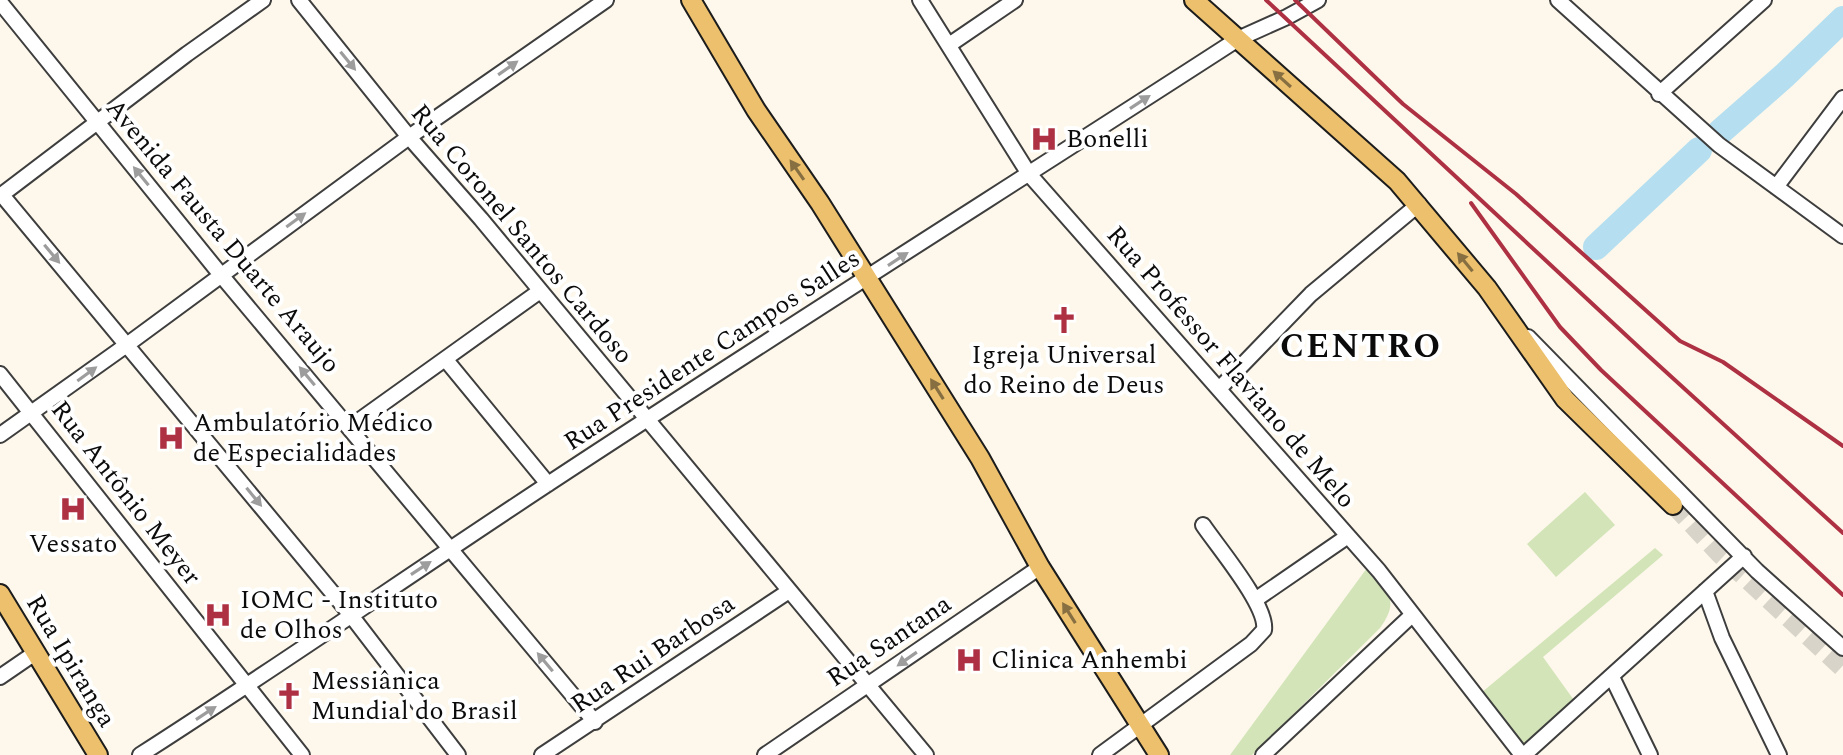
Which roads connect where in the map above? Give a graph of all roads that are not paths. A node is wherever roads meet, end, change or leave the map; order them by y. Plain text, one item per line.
1 (263, 0) edge
2 (299, 0) edge
3 (606, 0) edge
4 (691, 0) edge
5 (920, 0) edge
6 (1015, 0) edge
7 (1194, 0) edge
8 (1318, 0) edge
9 (1764, 0) edge
10 (1562, 1) edge
11 (0, 2) edge
12 (1238, 39) junction
13 (949, 45) junction
14 (1659, 94) junction
15 (1843, 98) edge
16 (97, 121) junction
17 (409, 137) junction
18 (1029, 174) junction
19 (1776, 187) junction
20 (1, 195) edge
21 (1419, 204) junction
22 (1843, 236) edge
23 (221, 275) junction
24 (868, 279) junction
25 (540, 291) junction
26 (1513, 323) junction
27 (128, 344) junction
28 (446, 360) junction
29 (0, 374) edge
30 (1220, 388) junction
31 (33, 413) junction
32 (646, 420) junction
33 (350, 427) junction
34 (0, 435) edge
35 (548, 484) junction
36 (1673, 505) tunnel mouth
37 (1203, 525) dead end
38 (1351, 540) junction
39 (451, 548) junction
40 (1744, 556) junction
41 (1040, 567) junction
42 (789, 591) junction
43 (1705, 591) junction
44 (0, 594) edge
45 (1255, 600) junction
46 (350, 614) junction
47 (1411, 616) junction
48 (1843, 648) edge
49 (35, 653) junction
50 (0, 677) edge
51 (1612, 677) junction
52 (248, 686) junction
53 (868, 686) junction
54 (595, 722) junction
55 (1141, 726) junction
56 (98, 755) edge
57 (140, 755) edge
58 (302, 755) edge
59 (458, 755) edge
60 (542, 755) edge
61 (765, 755) edge
62 (926, 755) edge
63 (1100, 755) edge
64 (1159, 755) edge
65 (1263, 755) edge
66 (1523, 755) edge
67 (1650, 755) edge
68 (1779, 755) edge

1 - 16 street
2 -> 17 street, Rua Coronel Santos Cardoso
17 -> 3 street
24 -> 4 main road
5 - 13 street, Rua Professor Flaviano de Melo
6 - 13 street
7 - 12 main road
8 - 12 street, Rua Presidente Campos Salles
9 - 14 street
10 - 14 street
11 - 16 street, Avenida Fausta Duarte Araujo
18 -> 12 street, Rua Presidente Campos Salles
21 -> 12 main road
13 - 18 street, Rua Professor Flaviano de Melo
14 - 19 street
15 - 19 street
16 - 20 street
23 -> 16 street, Avenida Fausta Duarte Araujo
23 -> 17 street
17 - 25 street, Rua Coronel Santos Cardoso
24 -> 18 street, Rua Presidente Campos Salles
18 - 30 street, Rua Professor Flaviano de Melo
19 - 22 street
20 -> 27 street
26 -> 21 main road
21 - 30 street
23 - 27 street
33 -> 23 street, Avenida Fausta Duarte Araujo
24 - 32 street, Rua Presidente Campos Salles
41 -> 24 main road
25 - 28 street
25 - 32 street, Rua Coronel Santos Cardoso
26 - 36 main road
26 - 40 street
31 -> 27 street
27 -> 46 street
28 - 33 street
28 - 35 street
29 - 31 street, Rua Antônio Meyer
30 - 38 street, Rua Professor Flaviano de Melo
31 - 34 street
31 - 52 street, Rua Antônio Meyer
32 - 35 street, Rua Presidente Campos Salles
32 - 42 street, Rua Coronel Santos Cardoso
33 - 39 street, Avenida Fausta Duarte Araujo
35 - 39 street, Rua Presidente Campos Salles
37 - 45 street
38 - 45 street
38 - 47 street, Rua Professor Flaviano de Melo
46 -> 39 street, Rua Presidente Campos Salles
54 -> 39 street, Avenida Fausta Duarte Araujo
40 - 43 street
40 - 48 street
41 -> 53 street, Rua Santana
55 -> 41 main road
42 - 53 street, Rua Coronel Santos Cardoso
42 - 54 street, Rua Rui Barbosa
43 - 51 street
43 - 68 street
44 - 49 main road, Rua Ipiranga
45 - 55 street
46 - 52 street, Rua Presidente Campos Salles
46 - 59 street
47 - 65 street
47 - 66 street, Rua Professor Flaviano de Melo
49 - 50 street
49 - 56 main road, Rua Ipiranga
51 - 66 street
51 - 67 street
57 -> 52 street, Rua Presidente Campos Salles
52 - 58 street, Rua Antônio Meyer
53 - 61 street, Rua Santana
53 - 62 street, Rua Coronel Santos Cardoso
54 - 60 street, Rua Rui Barbosa
55 - 63 street
55 - 64 main road

